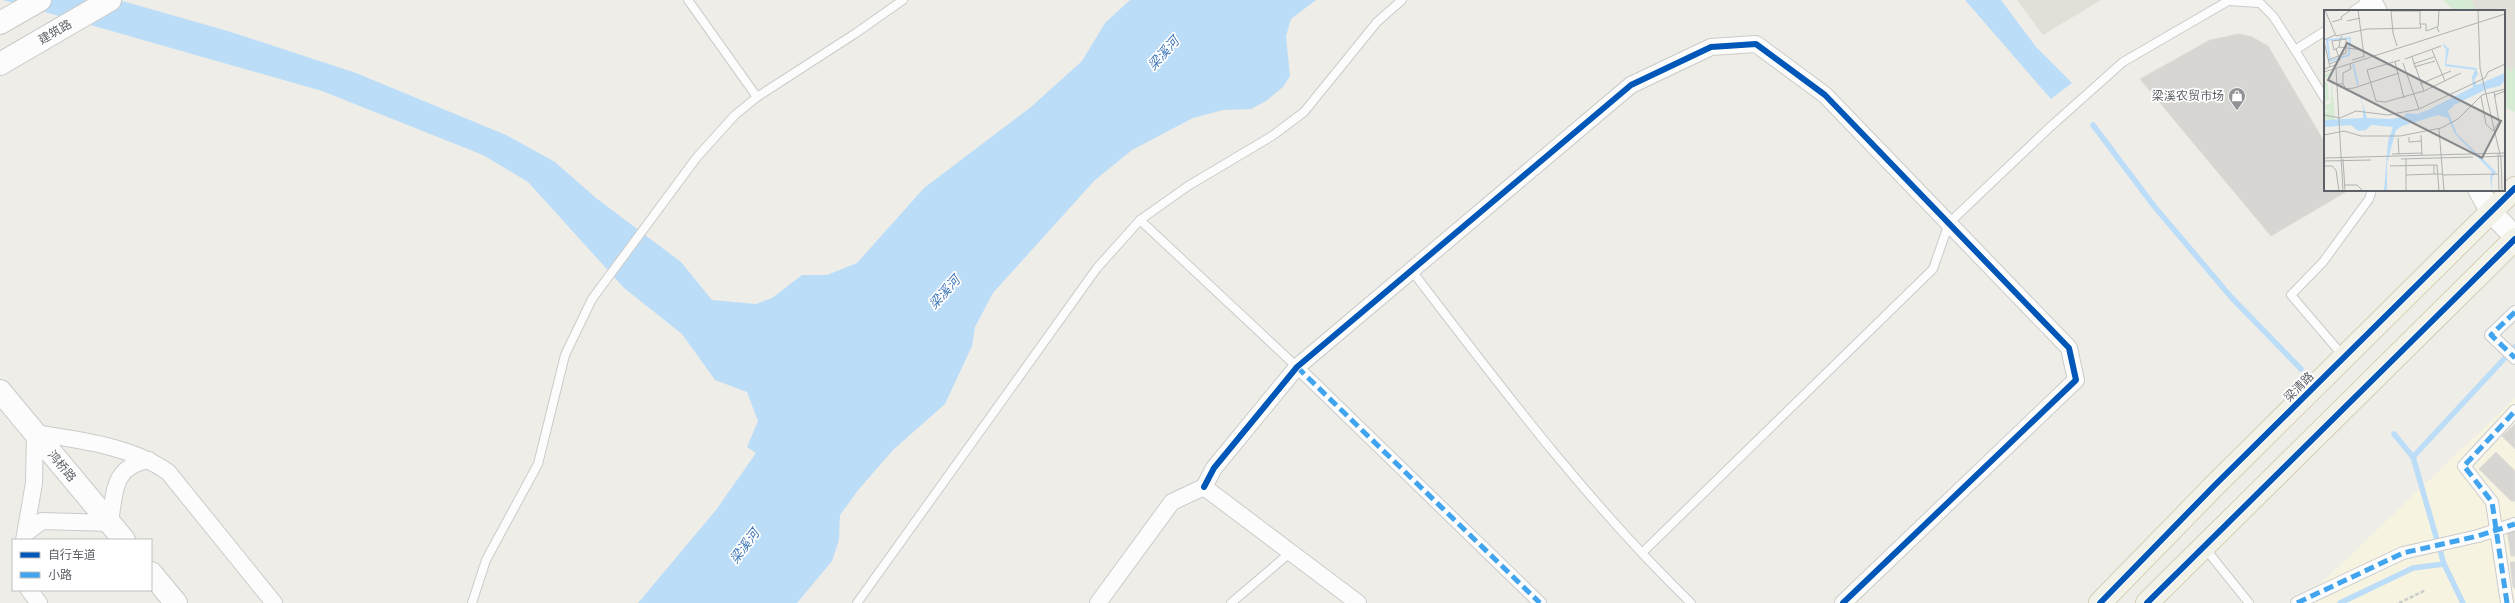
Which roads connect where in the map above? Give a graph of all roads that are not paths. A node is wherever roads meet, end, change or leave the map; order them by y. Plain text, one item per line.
1 (40, 0) edge
2 (110, 0) edge
3 (688, 0) edge
4 (903, 0) edge
5 (1402, 0) edge
6 (2369, 0) edge
7 (2354, 10) edge
8 (2375, 10) edge
9 (8, 18) edge
10 (2324, 32) edge
11 (2295, 50) junction
12 (0, 64) edge
13 (757, 97) junction
14 (2324, 97) edge
15 (2515, 188) edge
16 (2372, 191) edge
17 (2480, 191) edge
18 (2491, 212) junction
19 (1140, 220) junction
20 (1949, 223) junction
21 (2515, 238) edge
22 (1412, 271) junction
23 (2515, 312) edge
24 (2344, 357) junction
25 (2515, 358) edge
26 (1297, 366) junction
27 (0, 392) edge
28 (2515, 411) edge
29 (35, 433) junction
30 (151, 460) junction
31 (1204, 487) junction
32 (110, 523) junction
33 (2515, 524) edge
34 (2495, 530) junction
35 (25, 536) edge
36 (123, 539) edge
37 (2204, 546) junction
38 (1291, 552) junction
39 (1642, 553) junction
40 (152, 574) edge
41 (30, 591) edge
42 (39, 603) edge
43 (176, 603) edge
44 (274, 603) edge
45 (472, 603) edge
46 (857, 603) edge
47 (1098, 603) edge
48 (1231, 603) edge
49 (1358, 603) edge
50 (1540, 603) edge
51 (1691, 603) edge
52 (1843, 603) edge
53 (2100, 603) edge
54 (2147, 603) edge
55 (2249, 603) edge
56 (2297, 603) edge
57 (2507, 603) edge

1 - 9 main road
2 - 12 main road, 建筑路
3 - 13 lane
4 - 13 lane
5 - 19 lane
6 - 7 lane
6 - 8 street
10 - 11 lane
11 - 14 lane
11 - 20 lane
13 - 45 lane
15 - 18 main road, 梁清路
16 - 24 lane
17 - 18 street
18 - 21 street
18 - 24 main road, 梁清路
19 - 26 lane
19 - 46 lane
20 - 22 street
20 - 39 lane
20 - 52 street
21 - 37 main road
22 - 26 street
22 - 39 lane
23 - 25 street
24 - 53 main road, 梁清路
26 - 31 street
26 - 50 street
27 - 29 main road, 鸿桥路
28 - 34 street
29 - 30 street
29 - 32 main road, 鸿桥路
29 - 35 street
30 - 32 street
30 - 44 street
31 - 38 street
31 - 47 street
32 - 35 street
32 - 36 main road, 鸿桥路
33 - 34 street
34 - 56 street
34 - 57 street
37 - 54 main road
37 - 55 lane
38 - 48 lane
38 - 49 street
39 - 51 lane
40 - 43 main road
41 - 42 street

